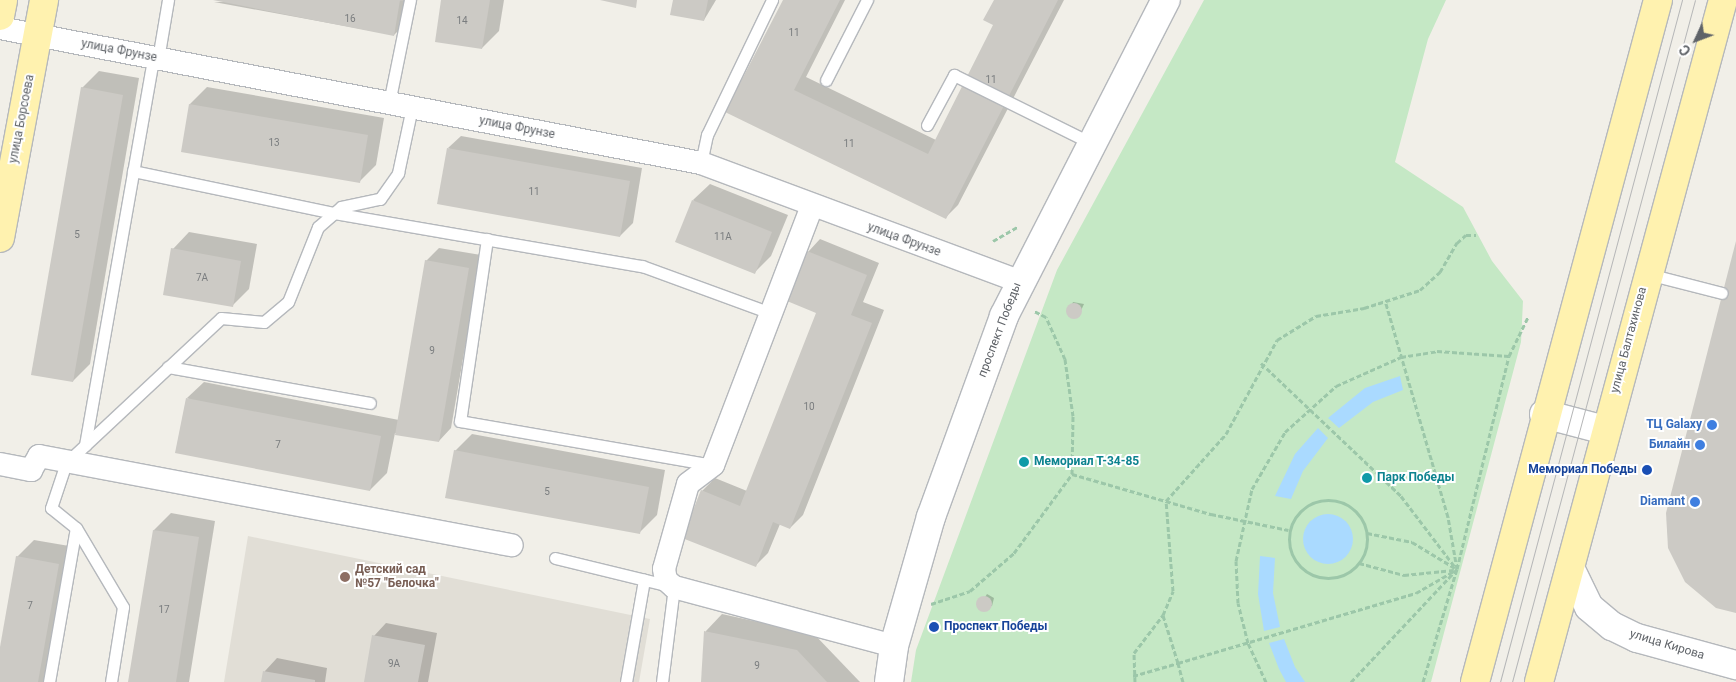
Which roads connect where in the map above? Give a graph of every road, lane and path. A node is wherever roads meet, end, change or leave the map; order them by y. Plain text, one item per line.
1 (3, 0) edge
2 (44, 0) edge
3 (168, 0) edge
4 (410, 0) edge
5 (772, 0) edge
6 (867, 0) edge
7 (1166, 0) edge
8 (1658, 0) edge
9 (1723, 0) edge
10 (0, 16) edge
11 (0, 28) edge
12 (38, 36) junction
13 (155, 58) junction
14 (826, 80) dead end
15 (389, 103) junction
16 (412, 108) junction
17 (927, 125) dead end
18 (1090, 143) junction
19 (701, 163) junction
20 (133, 171) junction
21 (812, 206) junction
22 (334, 213) junction
23 (1017, 227) dead end
24 (1476, 235) dead end
25 (0, 238) edge
26 (487, 239) junction
27 (993, 241) dead end
28 (1646, 274) junction
29 (1018, 281) junction
30 (1722, 293) dead end
31 (1386, 303) junction
32 (1031, 310) dead end
33 (773, 314) junction
34 (1528, 317) dead end
35 (1509, 356) junction
36 (1401, 357) junction
37 (1261, 363) junction
38 (168, 368) junction
39 (370, 403) dead end
40 (1308, 408) junction
41 (1544, 414) junction
42 (1605, 430) junction
43 (85, 445) junction
44 (66, 463) junction
45 (0, 464) edge
46 (713, 465) junction
47 (1072, 474) junction
48 (1166, 501) junction
49 (1242, 520) junction
50 (76, 528) junction
51 (1288, 530) junction
52 (1367, 533) junction
53 (512, 545) dead end
54 (555, 558) dead end
55 (1359, 563) junction
56 (1570, 568) junction
57 (1457, 569) junction
58 (644, 580) junction
59 (674, 587) junction
60 (936, 605) dead end
61 (1164, 615) junction
62 (1248, 644) junction
63 (894, 646) junction
64 (1178, 663) junction
65 (1736, 665) edge
66 (1133, 676) junction
67 (49, 682) edge
68 (111, 682) edge
69 (626, 682) edge
70 (662, 682) edge
71 (889, 682) edge
72 (1135, 682) edge
73 (1183, 682) edge
74 (1266, 682) edge
75 (1352, 682) edge
76 (1423, 682) edge
77 (1475, 682) edge
78 (1539, 682) edge

1 - 10 main road
2 - 12 main road, улица Борсоева
3 - 13 lane
4 - 15 lane
5 - 19 lane
6 - 14 lane
7 - 18 street, проспект Победы
8 - 41 main road
9 - 28 main road, улица Балтахинова
11 - 12 street, улица Фрунзе
12 - 13 street, улица Фрунзе
12 - 25 main road, улица Борсоева
13 - 15 street, улица Фрунзе
13 - 20 lane
15 - 16 street, улица Фрунзе
16 - 19 street, улица Фрунзе
16 - 22 lane
17 - 18 lane
18 - 29 street, проспект Победы
19 - 21 street, улица Фрунзе
20 - 22 lane
20 - 43 lane
21 - 29 street, улица Фрунзе
21 - 33 street
22 - 26 lane
22 - 38 lane
23 - 27 path
24 - 31 path
26 - 33 lane
26 - 46 lane
28 - 30 lane
28 - 42 main road, улица Балтахинова
29 - 63 street, проспект Победы
31 - 36 path
31 - 37 path
32 - 47 path
33 - 46 street
34 - 35 path
35 - 36 path
35 - 57 path
36 - 40 path
36 - 57 path
37 - 40 path
37 - 48 path
38 - 39 lane
38 - 43 lane
40 - 49 path
40 - 57 path
41 - 42 street
41 - 77 main road
42 - 56 main road, улица Балтахинова
43 - 44 lane
44 - 45 street
44 - 50 lane
44 - 53 street
46 - 59 street
47 - 48 path
47 - 60 path
48 - 49 path
48 - 61 path
49 - 51 path
49 - 62 path
50 - 67 lane
50 - 68 lane
51 - 52 path
51 - 55 path
52 - 55 path
52 - 57 path
54 - 58 lane
55 - 57 path
56 - 65 street, улица Кирова
56 - 78 main road, улица Балтахинова
57 - 62 path
57 - 75 path
57 - 76 path
58 - 59 lane
58 - 69 lane
59 - 63 street
59 - 70 lane
61 - 64 path
61 - 66 path
62 - 64 path
62 - 74 path
63 - 71 street, проспект Победы
64 - 66 path
64 - 73 path
66 - 72 path

